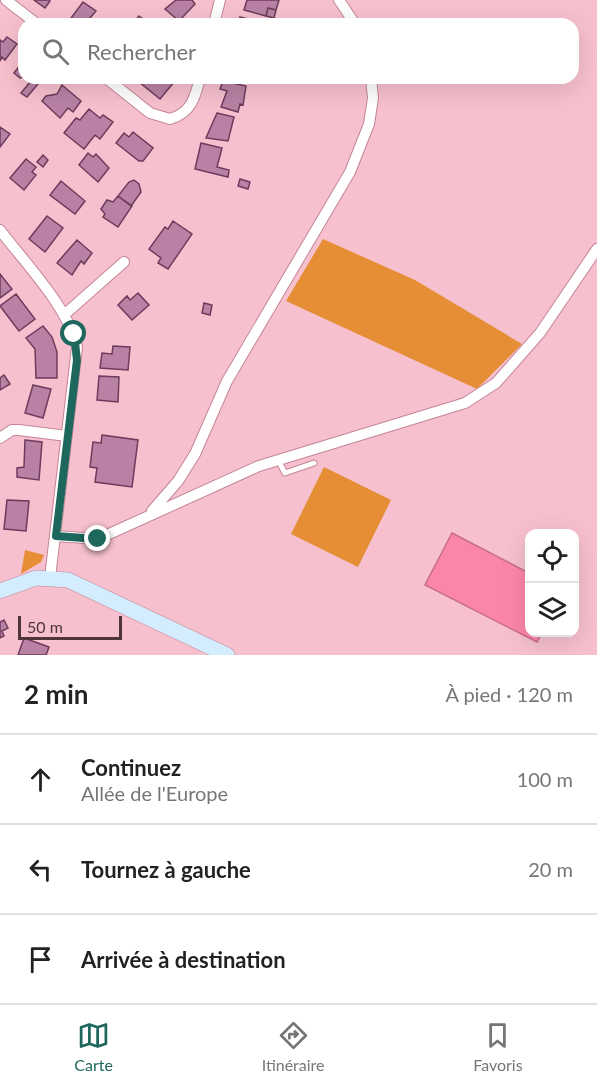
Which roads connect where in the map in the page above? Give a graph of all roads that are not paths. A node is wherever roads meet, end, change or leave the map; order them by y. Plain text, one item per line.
1 (6, 0) edge
2 (220, 0) edge
3 (339, 0) edge
4 (29, 18) edge
5 (216, 18) edge
6 (351, 18) edge
7 (114, 84) edge
8 (199, 84) edge
9 (372, 84) edge
10 (0, 230) edge
11 (597, 249) edge
12 (124, 262) dead end
13 (64, 315) junction
14 (67, 436) junction
15 (0, 438) edge
16 (278, 460) junction
17 (314, 464) dead end
18 (148, 516) junction
19 (56, 536) junction
20 (50, 578) junction
21 (0, 591) edge
22 (226, 655) edge

1 - 4 street
2 - 5 street
3 - 6 street
7 - 8 street
9 - 18 street
10 - 13 street
11 - 16 street
12 - 13 street
13 - 14 street
14 - 15 street
14 - 19 street
16 - 17 lane
16 - 18 street
18 - 19 street
19 - 20 street
20 - 21 main road
20 - 22 main road

